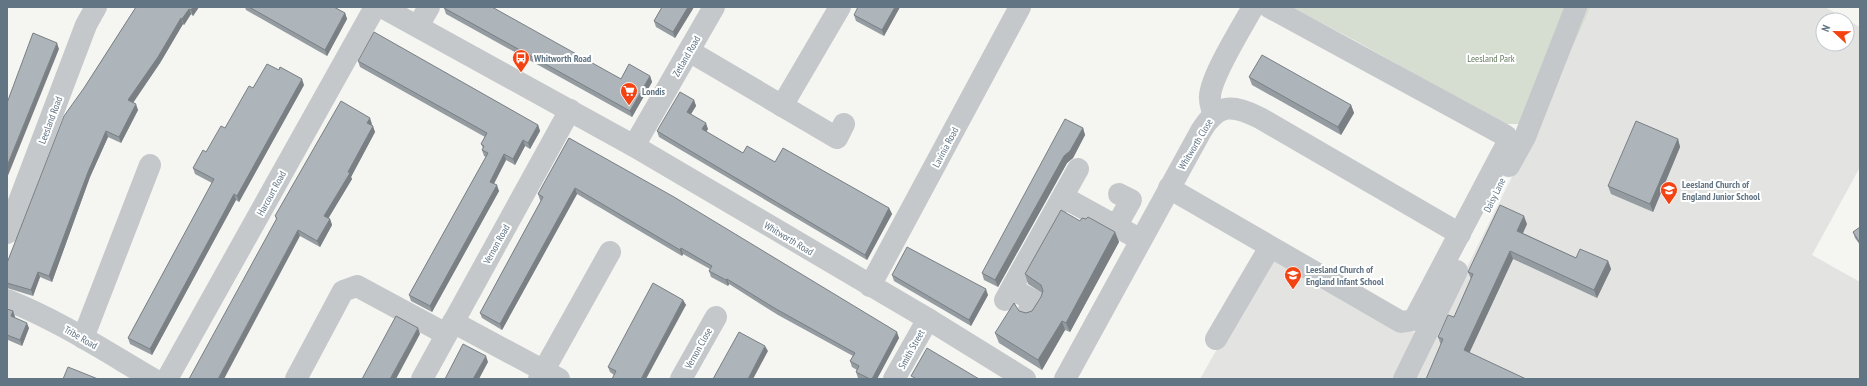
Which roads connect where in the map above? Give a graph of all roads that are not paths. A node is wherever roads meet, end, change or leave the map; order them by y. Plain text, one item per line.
1 (96, 7) edge
2 (375, 7) edge
3 (382, 7) edge
4 (429, 7) edge
5 (714, 7) edge
6 (840, 7) edge
7 (1020, 7) edge
8 (1253, 7) edge
9 (1269, 7) edge
10 (1576, 7) edge
11 (418, 26) junction
12 (689, 51) junction
13 (782, 106) junction
14 (570, 110) junction
15 (1213, 114) junction
16 (844, 124) dead end
17 (634, 146) junction
18 (150, 165) dead end
19 (1078, 169) dead end
20 (1169, 188) junction
21 (1119, 194) dead end
22 (1062, 197) junction
23 (1116, 227) junction
24 (7, 233) edge
25 (1460, 234) junction
26 (1141, 240) junction
27 (1270, 247) junction
28 (610, 252) dead end
29 (870, 286) junction
30 (7, 300) edge
31 (1029, 310) edge
32 (716, 317) dead end
33 (928, 319) junction
34 (450, 328) junction
35 (83, 338) junction
36 (1216, 339) dead end
37 (547, 376) edge
38 (153, 379) edge
39 (168, 379) edge
40 (296, 379) edge
41 (422, 379) edge
42 (681, 379) edge
43 (894, 379) edge
44 (1025, 379) edge
45 (1065, 379) edge
46 (1404, 379) edge

1 - 24 street, Leesland Road
2 - 39 street, Harcourt Road
3 - 11 street, Whitworth Road
4 - 11 street
5 - 12 street, Zetland Road
6 - 13 street
7 - 29 street, Lavinia Road
8 - 15 street
9 - 25 street
10 - 46 street, Daisy Lane
11 - 14 street, Whitworth Road
12 - 13 street
12 - 17 street, Zetland Road
13 - 16 street
14 - 17 street, Whitworth Road
14 - 34 street, Vernon Road
15 - 20 street, Whitworth Close
15 - 25 street, Whitworth Close
17 - 29 street, Whitworth Road
18 - 35 street
19 - 22 street
20 - 26 street, Whitworth Close
20 - 27 street
21 - 23 street
22 - 23 street
22 - 31 street
23 - 26 street
25 - 27 street
26 - 45 street, Whitworth Close
27 - 36 street
28 - 37 street
29 - 33 street, Whitworth Road
30 - 35 street, Tribe Road
32 - 42 street, Vernon Close
33 - 43 street, Smith Street
33 - 44 street, Whitworth Road
34 - 37 street
34 - 40 street
34 - 41 street, Vernon Road
35 - 38 street, Tribe Road

